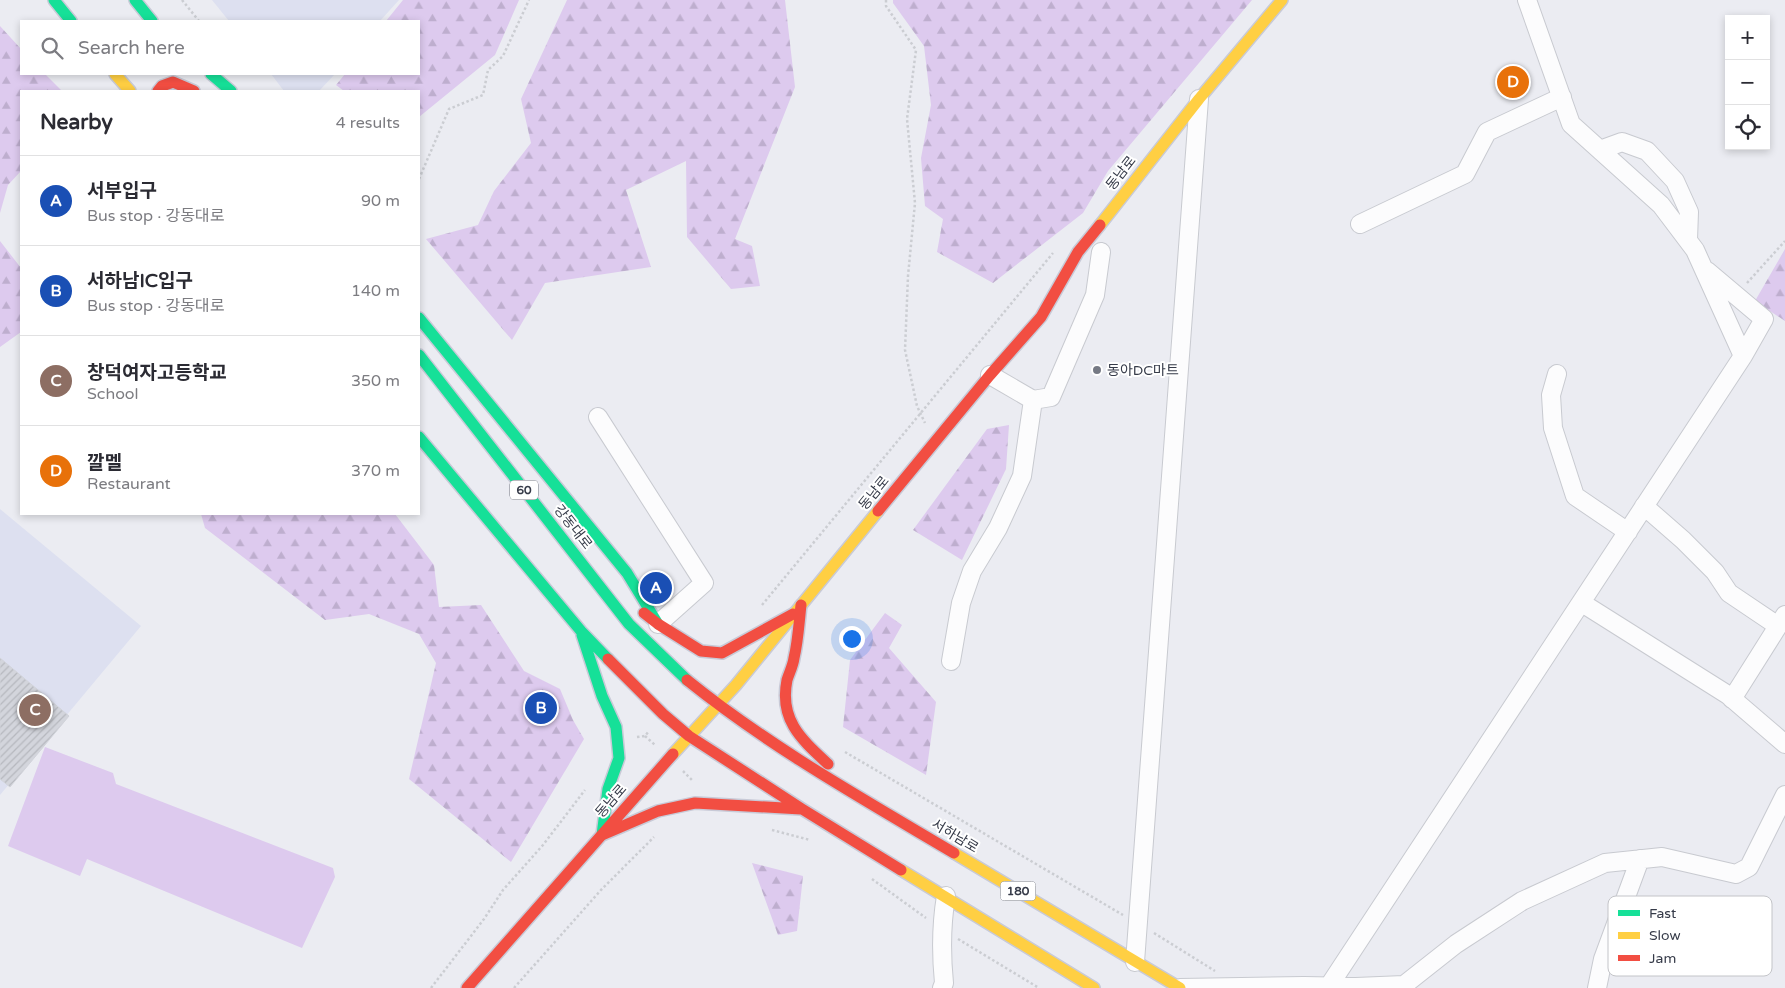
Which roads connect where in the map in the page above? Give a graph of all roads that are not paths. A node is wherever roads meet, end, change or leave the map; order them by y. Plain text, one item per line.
1 (54, 0) edge
2 (135, 0) edge
3 (1282, 0) edge
4 (1527, 0) edge
5 (71, 20) edge
6 (151, 20) edge
7 (116, 75) edge
8 (211, 75) edge
9 (129, 90) edge
10 (159, 90) edge
11 (192, 90) edge
12 (230, 90) edge
13 (1562, 97) junction
14 (1199, 99) junction
15 (1600, 150) junction
16 (1360, 224) dead end
17 (1688, 240) junction
18 (1100, 252) dead end
19 (1703, 268) junction
20 (420, 319) edge
21 (420, 356) edge
22 (1743, 356) junction
23 (1557, 374) dead end
24 (990, 375) junction
25 (1033, 400) junction
26 (598, 417) dead end
27 (420, 438) edge
28 (1644, 506) junction
29 (1628, 532) junction
30 (578, 558) junction
31 (614, 588) dead end
32 (629, 600) dead end
33 (1582, 603) junction
34 (797, 610) junction
35 (1781, 620) edge
36 (658, 624) junction
37 (581, 631) junction
38 (950, 661) dead end
39 (1732, 699) junction
40 (718, 704) junction
41 (688, 736) junction
42 (1785, 744) edge
43 (856, 794) junction
44 (1785, 795) edge
45 (802, 809) junction
46 (602, 834) junction
47 (1640, 859) junction
48 (946, 896) junction
49 (1626, 896) edge
50 (1608, 945) edge
51 (1135, 962) junction
52 (1329, 986) junction
53 (466, 988) edge
54 (942, 988) edge
55 (1094, 988) edge
56 (1180, 988) edge
57 (1597, 988) edge

1 - 5 main road
2 - 6 main road
3 - 14 main road, 동남로
4 - 13 street
7 - 9 main road
8 - 12 main road
10 - 11 main road
13 - 15 street
13 - 16 street
14 - 24 main road, 동남로
14 - 51 street
15 - 17 street
15 - 17 street
17 - 19 street
18 - 25 street
19 - 22 street
19 - 22 street
20 - 36 main road
21 - 30 main road, 강동대로 / 60
22 - 28 street
23 - 29 street
24 - 25 street
24 - 34 main road, 동남로
25 - 38 street
26 - 36 street
27 - 37 main road
28 - 29 street
28 - 35 street
29 - 33 street
30 - 31 main road
30 - 40 main road, 강동대로 / 60
32 - 36 main road
33 - 39 street
33 - 52 street
34 - 36 main road
34 - 40 main road, 동남로
34 - 43 main road
35 - 39 street
37 - 41 main road
37 - 46 main road
39 - 42 street
40 - 41 main road, 동남로
40 - 43 main road, 서하남로 / 180
41 - 45 main road
41 - 46 main road, 동남로
43 - 51 main road, 서하남로 / 180
44 - 47 street
45 - 46 main road
45 - 48 main road
46 - 53 main road, 동남로
47 - 49 street
47 - 52 street
48 - 54 street
48 - 55 main road
50 - 57 street
51 - 56 main road, 서하남로 / 180
52 - 56 street

